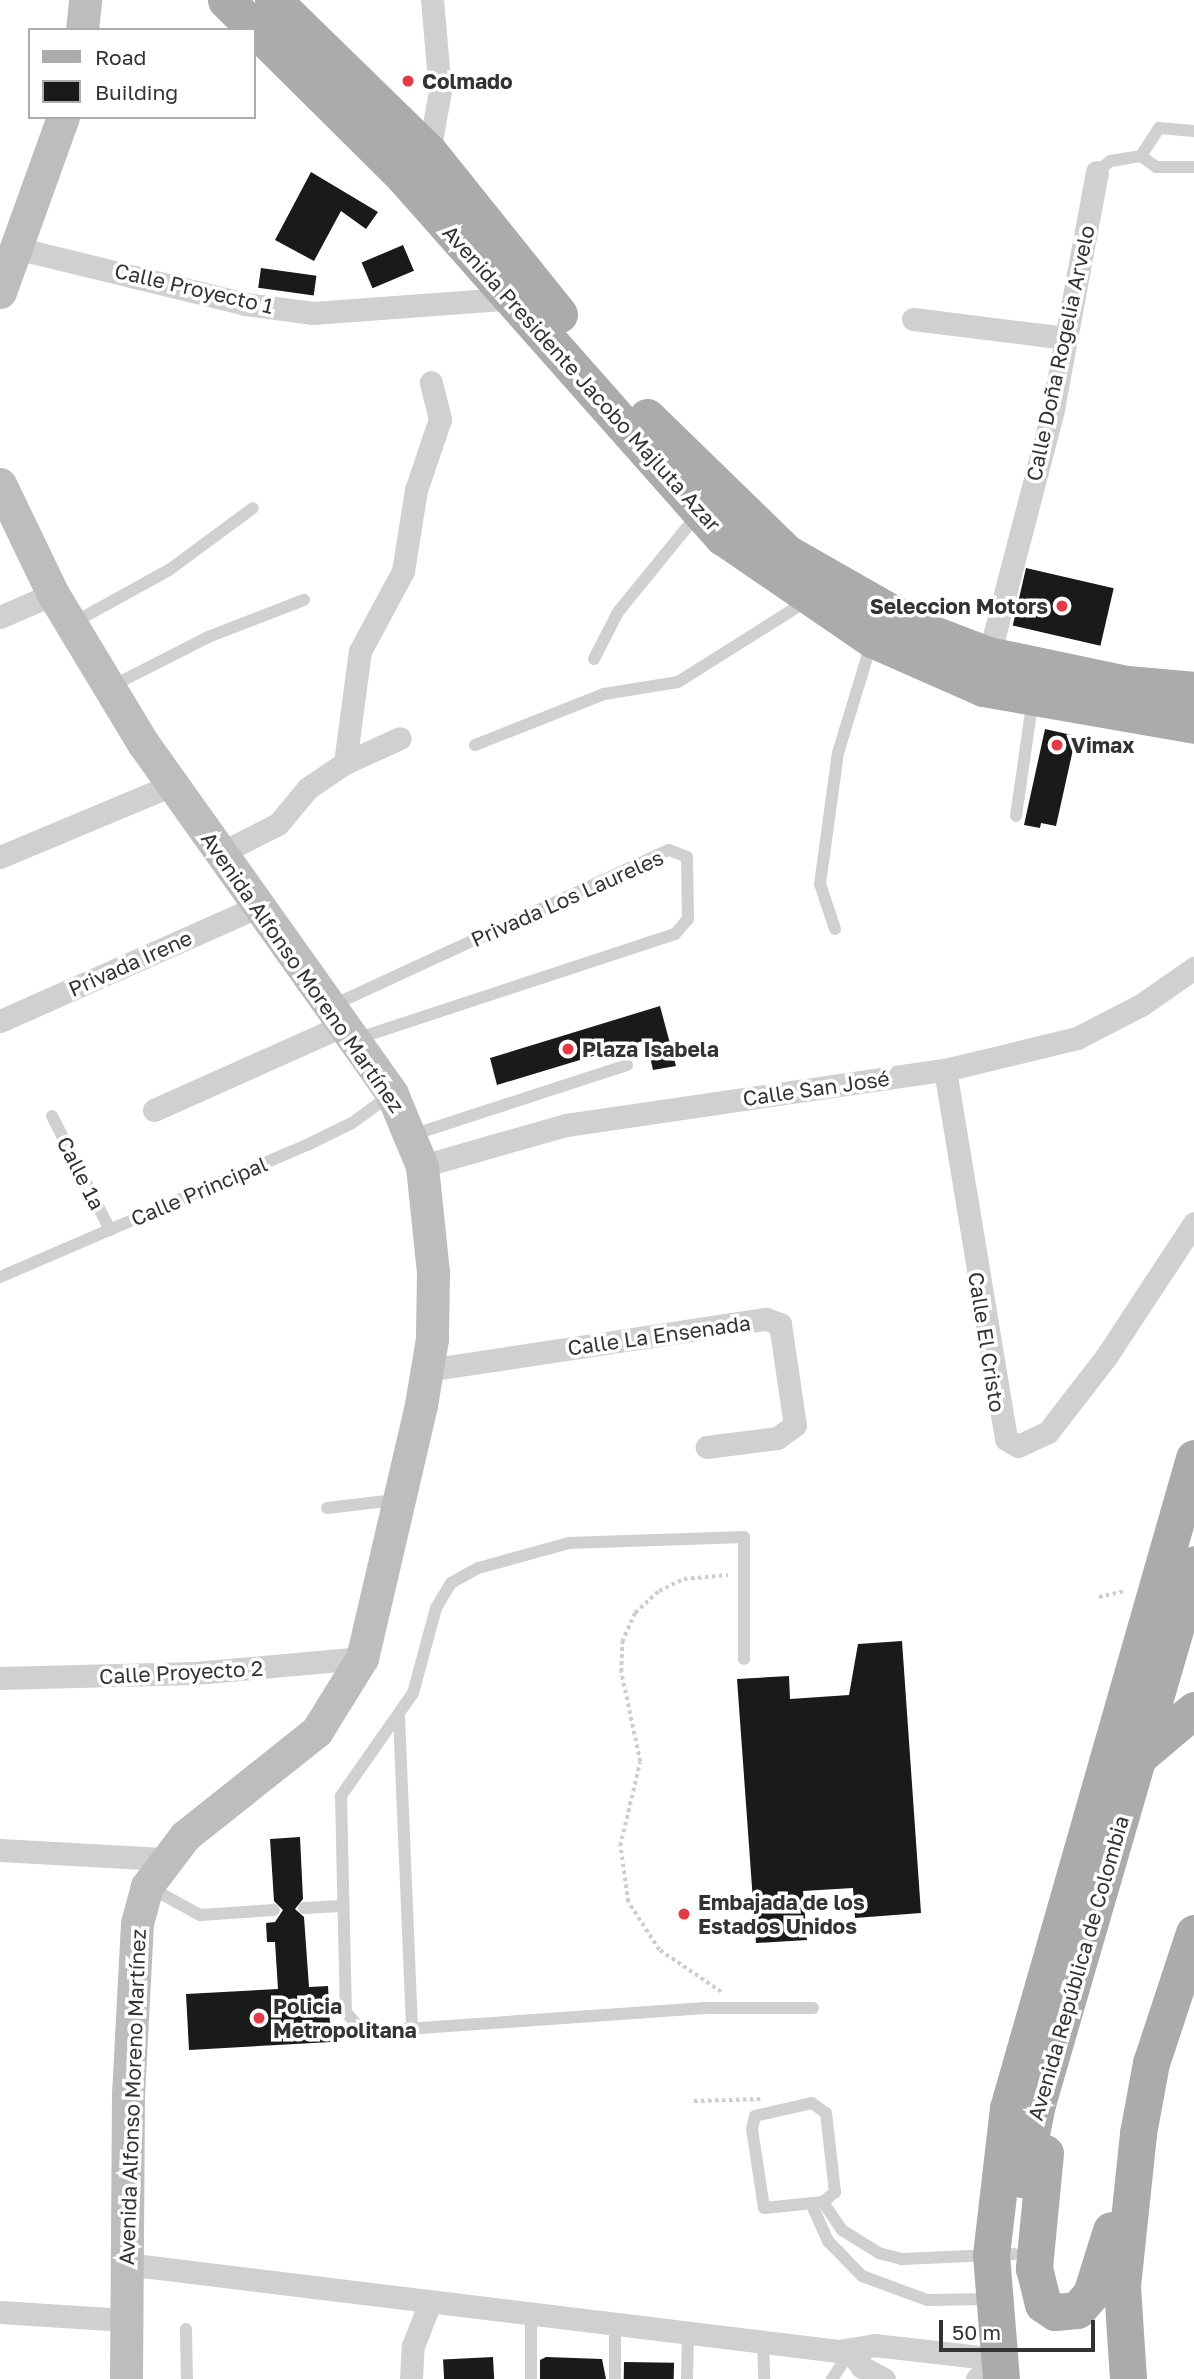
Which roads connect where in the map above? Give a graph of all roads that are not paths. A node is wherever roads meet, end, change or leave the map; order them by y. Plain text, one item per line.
1 (85, 0) edge
2 (226, 0) edge
3 (273, 0) edge
4 (432, 0) edge
5 (82, 28) edge
6 (62, 119) edge
7 (1194, 131) edge
8 (429, 152) junction
9 (1141, 156) junction
10 (1194, 167) edge
11 (1097, 172) joint
12 (13, 232) edge
13 (0, 292) edge
14 (526, 292) junction
15 (913, 319) dead end
16 (1066, 338) junction
17 (432, 382) dead end
18 (0, 484) edge
19 (253, 508) dead end
20 (699, 513) junction
21 (53, 594) junction
22 (304, 600) dead end
23 (809, 600) junction
24 (10, 613) edge
25 (71, 624) junction
26 (872, 639) junction
27 (594, 659) dead end
28 (985, 671) junction
29 (109, 687) junction
30 (1194, 690) edge
31 (1034, 698) junction
32 (1194, 725) edge
33 (400, 738) dead end
34 (475, 746) dead end
35 (345, 763) junction
36 (172, 785) junction
37 (1016, 816) dead end
38 (221, 853) junction
39 (0, 857) edge
40 (259, 906) junction
41 (835, 929) dead end
42 (1194, 968) edge
43 (0, 1021) edge
44 (343, 1024) junction
45 (627, 1065) dead end
46 (945, 1070) junction
47 (392, 1094) junction
48 (154, 1110) dead end
49 (51, 1116) dead end
50 (411, 1135) junction
51 (422, 1166) junction
52 (1194, 1223) edge
53 (110, 1230) junction
54 (0, 1277) edge
55 (427, 1370) junction
56 (707, 1447) dead end
57 (1194, 1458) edge
58 (399, 1500) junction
59 (327, 1508) dead end
60 (1194, 1564) edge
61 (362, 1658) junction
62 (744, 1659) dead end
63 (0, 1678) edge
64 (1194, 1710) edge
65 (399, 1717) junction
66 (1138, 1757) junction
67 (0, 1850) edge
68 (155, 1872) junction
69 (341, 1906) junction
70 (304, 1908) dead end
71 (274, 1910) dead end
72 (1194, 1933) edge
73 (813, 2008) dead end
74 (412, 2028) junction
75 (1037, 2104) junction
76 (1130, 2183) junction
77 (817, 2203) junction
78 (1002, 2255) junction
79 (126, 2264) junction
80 (1002, 2299) junction
81 (429, 2305) junction
82 (0, 2312) edge
83 (533, 2316) junction
84 (126, 2320) junction
85 (615, 2326) junction
86 (186, 2329) dead end
87 (688, 2334) junction
88 (762, 2342) junction
89 (850, 2352) junction
90 (999, 2374) edge
91 (126, 2379) edge
92 (187, 2379) edge
93 (411, 2379) edge
94 (533, 2379) edge
95 (615, 2379) edge
96 (687, 2379) edge
97 (764, 2379) edge
98 (832, 2379) edge
99 (884, 2379) edge
100 (1128, 2379) edge

1 - 5 main road
2 - 14 main road, Avenida Presidente Jacobo Majluta Azar
3 - 8 main road, Avenida Presidente Jacobo Majluta Azar
4 - 8 street
6 - 12 main road
7 - 9 lane
8 - 14 main road, Avenida Presidente Jacobo Majluta Azar
9 - 10 lane
9 - 11 lane
11 - 16 street, Calle Doña Rogelia Arvelo
12 - 13 main road
12 - 14 street, Calle Proyecto 1
14 - 20 main road, Avenida Presidente Jacobo Majluta Azar
14 - 28 main road, Avenida Presidente Jacobo Majluta Azar
15 - 16 street
16 - 28 street, Calle Doña Rogelia Arvelo
17 - 35 street
18 - 21 main road, Avenida Alfonso Moreno Martínez
19 - 25 lane
20 - 23 main road, Avenida Presidente Jacobo Majluta Azar
20 - 27 lane
21 - 24 street
21 - 25 main road, Avenida Alfonso Moreno Martínez
22 - 29 lane
23 - 26 main road, Avenida Presidente Jacobo Majluta Azar
23 - 34 lane
25 - 29 main road, Avenida Alfonso Moreno Martínez
26 - 28 main road, Avenida Presidente Jacobo Majluta Azar
26 - 41 lane
28 - 30 main road, Avenida Presidente Jacobo Majluta Azar
28 - 31 main road, Avenida Presidente Jacobo Majluta Azar
29 - 36 main road, Avenida Alfonso Moreno Martínez
31 - 32 main road, Avenida Presidente Jacobo Majluta Azar
31 - 37 lane
33 - 35 street
35 - 38 street
36 - 38 main road, Avenida Alfonso Moreno Martínez
36 - 39 street
38 - 40 main road, Avenida Alfonso Moreno Martínez
40 - 43 street, Privada Irene
40 - 44 main road, Avenida Alfonso Moreno Martínez
42 - 46 street, Calle San José
44 - 44 lane, Privada Los Laureles
44 - 47 main road, Avenida Alfonso Moreno Martínez
44 - 48 street
45 - 50 lane
46 - 51 street, Calle San José
46 - 52 street, Calle El Cristo
47 - 50 main road, Avenida Alfonso Moreno Martínez
47 - 53 lane, Calle Principal
49 - 53 lane, Calle 1a
50 - 51 main road, Avenida Alfonso Moreno Martínez
51 - 55 main road, Avenida Alfonso Moreno Martínez
53 - 54 lane, Calle Principal
55 - 56 street, Calle La Ensenada
55 - 58 main road, Avenida Alfonso Moreno Martínez
57 - 78 main road
58 - 59 lane
58 - 61 main road, Avenida Alfonso Moreno Martínez
60 - 66 main road, Avenida República de Colombia
61 - 63 street, Calle Proyecto 2
61 - 68 main road, Avenida Alfonso Moreno Martínez
62 - 65 lane
64 - 66 main road
65 - 69 lane
65 - 74 lane
66 - 75 main road, Avenida República de Colombia
67 - 68 street
68 - 71 lane
68 - 79 main road, Avenida Alfonso Moreno Martínez
69 - 70 lane
69 - 74 lane
72 - 76 main road
73 - 74 lane
75 - 76 main road
75 - 78 main road, Avenida República de Colombia
76 - 100 main road
77 - 77 lane
77 - 78 lane
77 - 80 lane
78 - 80 main road, Avenida República de Colombia
79 - 81 street
79 - 84 main road, Avenida Alfonso Moreno Martínez
80 - 90 main road, Avenida República de Colombia
81 - 83 street
81 - 93 street
82 - 84 street
83 - 85 street
83 - 94 lane
84 - 91 main road, Avenida Alfonso Moreno Martínez
85 - 87 street
85 - 95 lane
86 - 92 lane
87 - 88 street
87 - 96 lane
88 - 89 street
88 - 97 lane
89 - 90 street
89 - 98 lane
89 - 99 street

